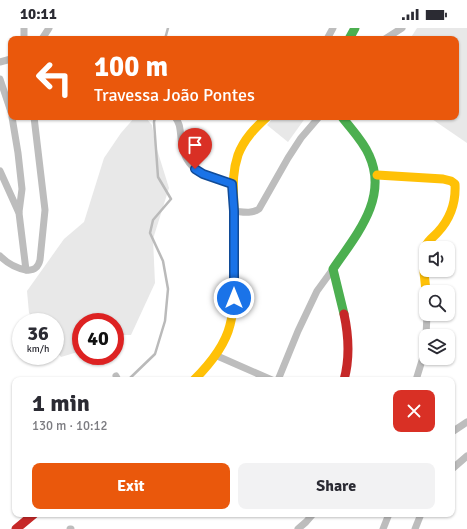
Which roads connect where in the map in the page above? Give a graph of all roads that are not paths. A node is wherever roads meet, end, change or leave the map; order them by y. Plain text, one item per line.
1 (402, 28) edge
2 (390, 36) edge
3 (0, 79) edge
4 (8, 103) edge
5 (12, 120) edge
6 (34, 120) edge
7 (177, 120) edge
8 (264, 120) edge
9 (316, 120) edge
10 (344, 120) edge
11 (0, 171) edge
12 (377, 175) junction
13 (232, 184) junction
14 (234, 211) junction
15 (18, 213) junction
16 (0, 256) edge
17 (334, 269) junction
18 (26, 270) junction
19 (426, 285) edge
20 (215, 355) junction
21 (421, 365) edge
22 (197, 377) edge
23 (265, 377) edge
24 (279, 377) edge
25 (345, 377) edge
26 (417, 377) edge
27 (467, 422) edge
28 (455, 430) edge
29 (467, 456) edge
30 (455, 466) edge
31 (30, 517) edge
32 (310, 517) edge
33 (388, 517) edge
34 (420, 517) edge
35 (16, 529) edge
36 (298, 529) edge
37 (383, 529) edge
38 (415, 529) edge

1 - 2 street
3 - 4 street
5 - 15 street
6 - 18 street
7 - 13 street
8 - 13 street
9 - 14 street
10 - 12 street
11 - 15 street
12 - 17 street
12 - 19 street
13 - 14 street
14 - 20 street
15 - 18 street
16 - 18 street
17 - 24 street
17 - 25 street
20 - 22 street
20 - 23 street
21 - 26 street
27 - 28 street
29 - 30 street
31 - 35 street
32 - 36 street
33 - 37 street
34 - 38 street

